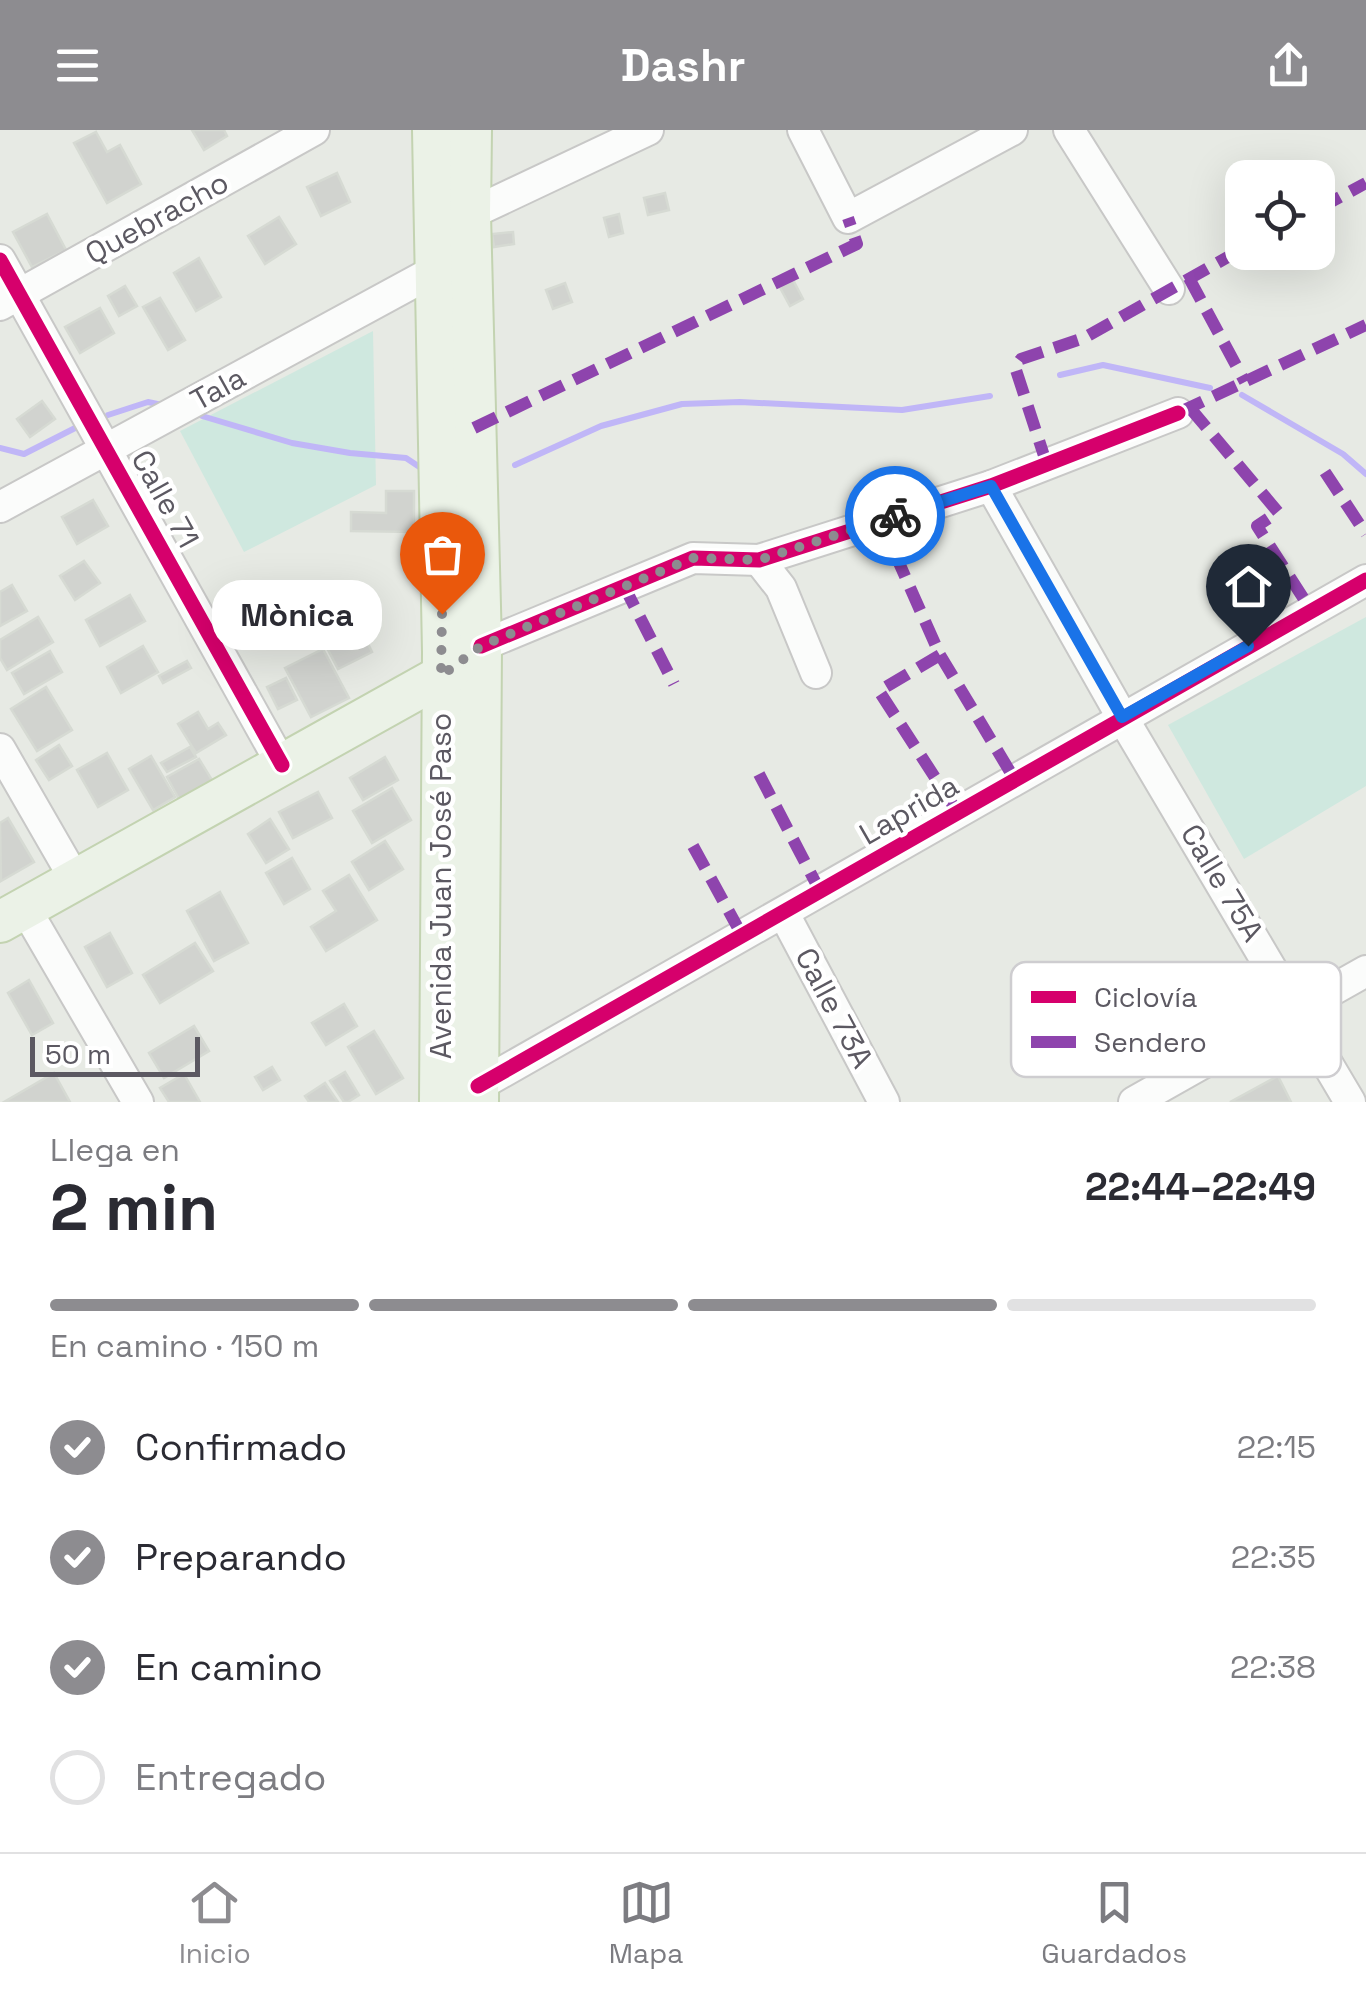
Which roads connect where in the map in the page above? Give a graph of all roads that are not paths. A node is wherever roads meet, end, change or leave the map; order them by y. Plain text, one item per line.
1 (314, 130) edge
2 (433, 130) edge
3 (470, 130) edge
4 (648, 130) edge
5 (803, 130) edge
6 (1012, 130) edge
7 (1069, 130) edge
8 (470, 214) junction
9 (0, 260) edge
10 (436, 270) junction
11 (1168, 289) dead end
12 (10, 300) edge
13 (1178, 413) dead end
14 (106, 449) junction
15 (991, 486) junction
16 (0, 507) edge
17 (759, 560) junction
18 (1366, 580) edge
19 (481, 646) junction
20 (816, 672) dead end
21 (441, 676) junction
22 (1122, 717) junction
23 (0, 749) edge
24 (282, 765) junction
25 (76, 881) junction
26 (784, 914) junction
27 (12, 915) edge
28 (1268, 962) edge
29 (1366, 970) edge
30 (1341, 984) edge
31 (1178, 1077) edge
32 (1336, 1077) edge
33 (478, 1094) edge
34 (138, 1102) edge
35 (440, 1102) edge
36 (884, 1102) edge
37 (1134, 1102) edge
38 (1350, 1102) edge

1 - 12 street, Quebracho
2 - 10 main road, Avenida Juan José Paso
3 - 8 main road, Avenida Juan José Paso
4 - 8 street
5 - 6 street
7 - 11 street
8 - 19 main road, Avenida Juan José Paso
9 - 12 street, Calle 71
10 - 14 street, Tala
10 - 21 main road, Avenida Juan José Paso
12 - 14 street, Calle 71
13 - 15 street
14 - 16 street, Tala
14 - 24 street, Calle 71
15 - 17 street
15 - 22 street, Calle 75A
17 - 19 street
17 - 20 street
18 - 22 street, Laprida
19 - 21 main road
19 - 33 main road, Avenida Juan José Paso
21 - 24 main road
21 - 35 main road, Avenida Juan José Paso
22 - 26 street, Laprida
22 - 28 street, Calle 75A
23 - 25 street
24 - 25 main road
25 - 27 main road
26 - 33 street, Laprida
26 - 36 street, Calle 73A
27 - 34 street
29 - 30 street
31 - 37 street
32 - 38 street, Calle 75A

